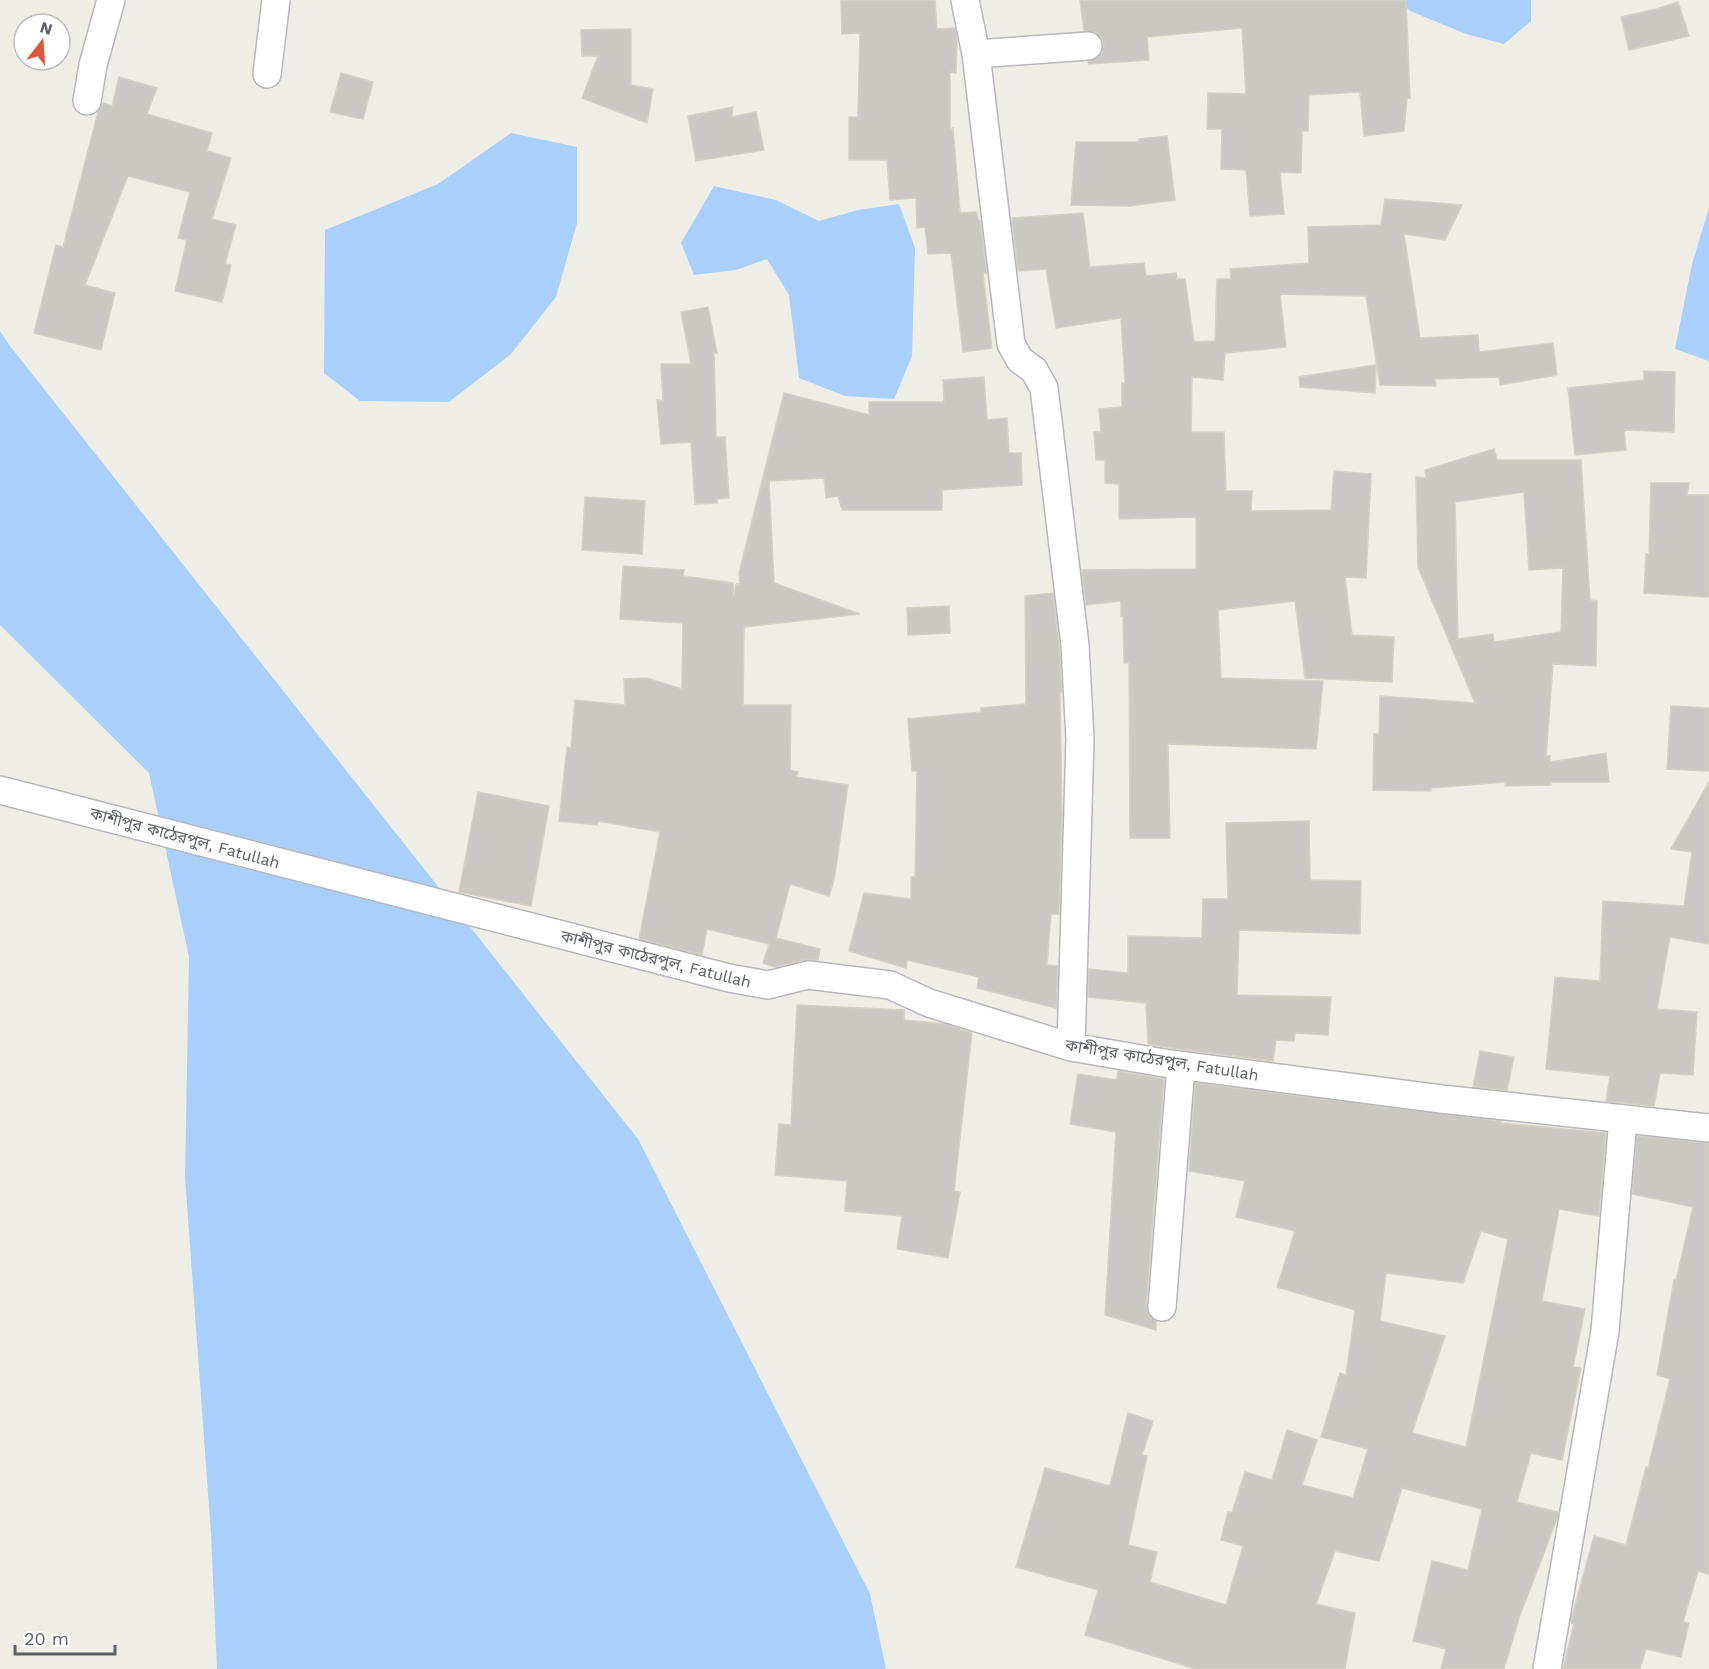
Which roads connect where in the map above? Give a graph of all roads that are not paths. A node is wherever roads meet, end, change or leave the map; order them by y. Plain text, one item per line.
1 (111, 0) edge
2 (276, 0) edge
3 (965, 0) edge
4 (1088, 46) dead end
5 (975, 54) junction
6 (267, 74) dead end
7 (87, 101) dead end
8 (0, 789) edge
9 (1071, 1047) junction
10 (1181, 1066) junction
11 (1623, 1119) junction
12 (1709, 1128) edge
13 (1162, 1307) dead end
14 (1553, 1668) edge

1 - 7 street
2 - 6 street
3 - 5 street
4 - 5 street
5 - 9 street
8 - 9 street, কাশীপুর কাঠেরপুল, Fatullah
9 - 10 street, কাশীপুর কাঠেরপুল, Fatullah
10 - 11 street, কাশীপুর কাঠেরপুল, Fatullah
10 - 13 street
11 - 12 street, কাশীপুর কাঠেরপুল, Fatullah
11 - 14 street

